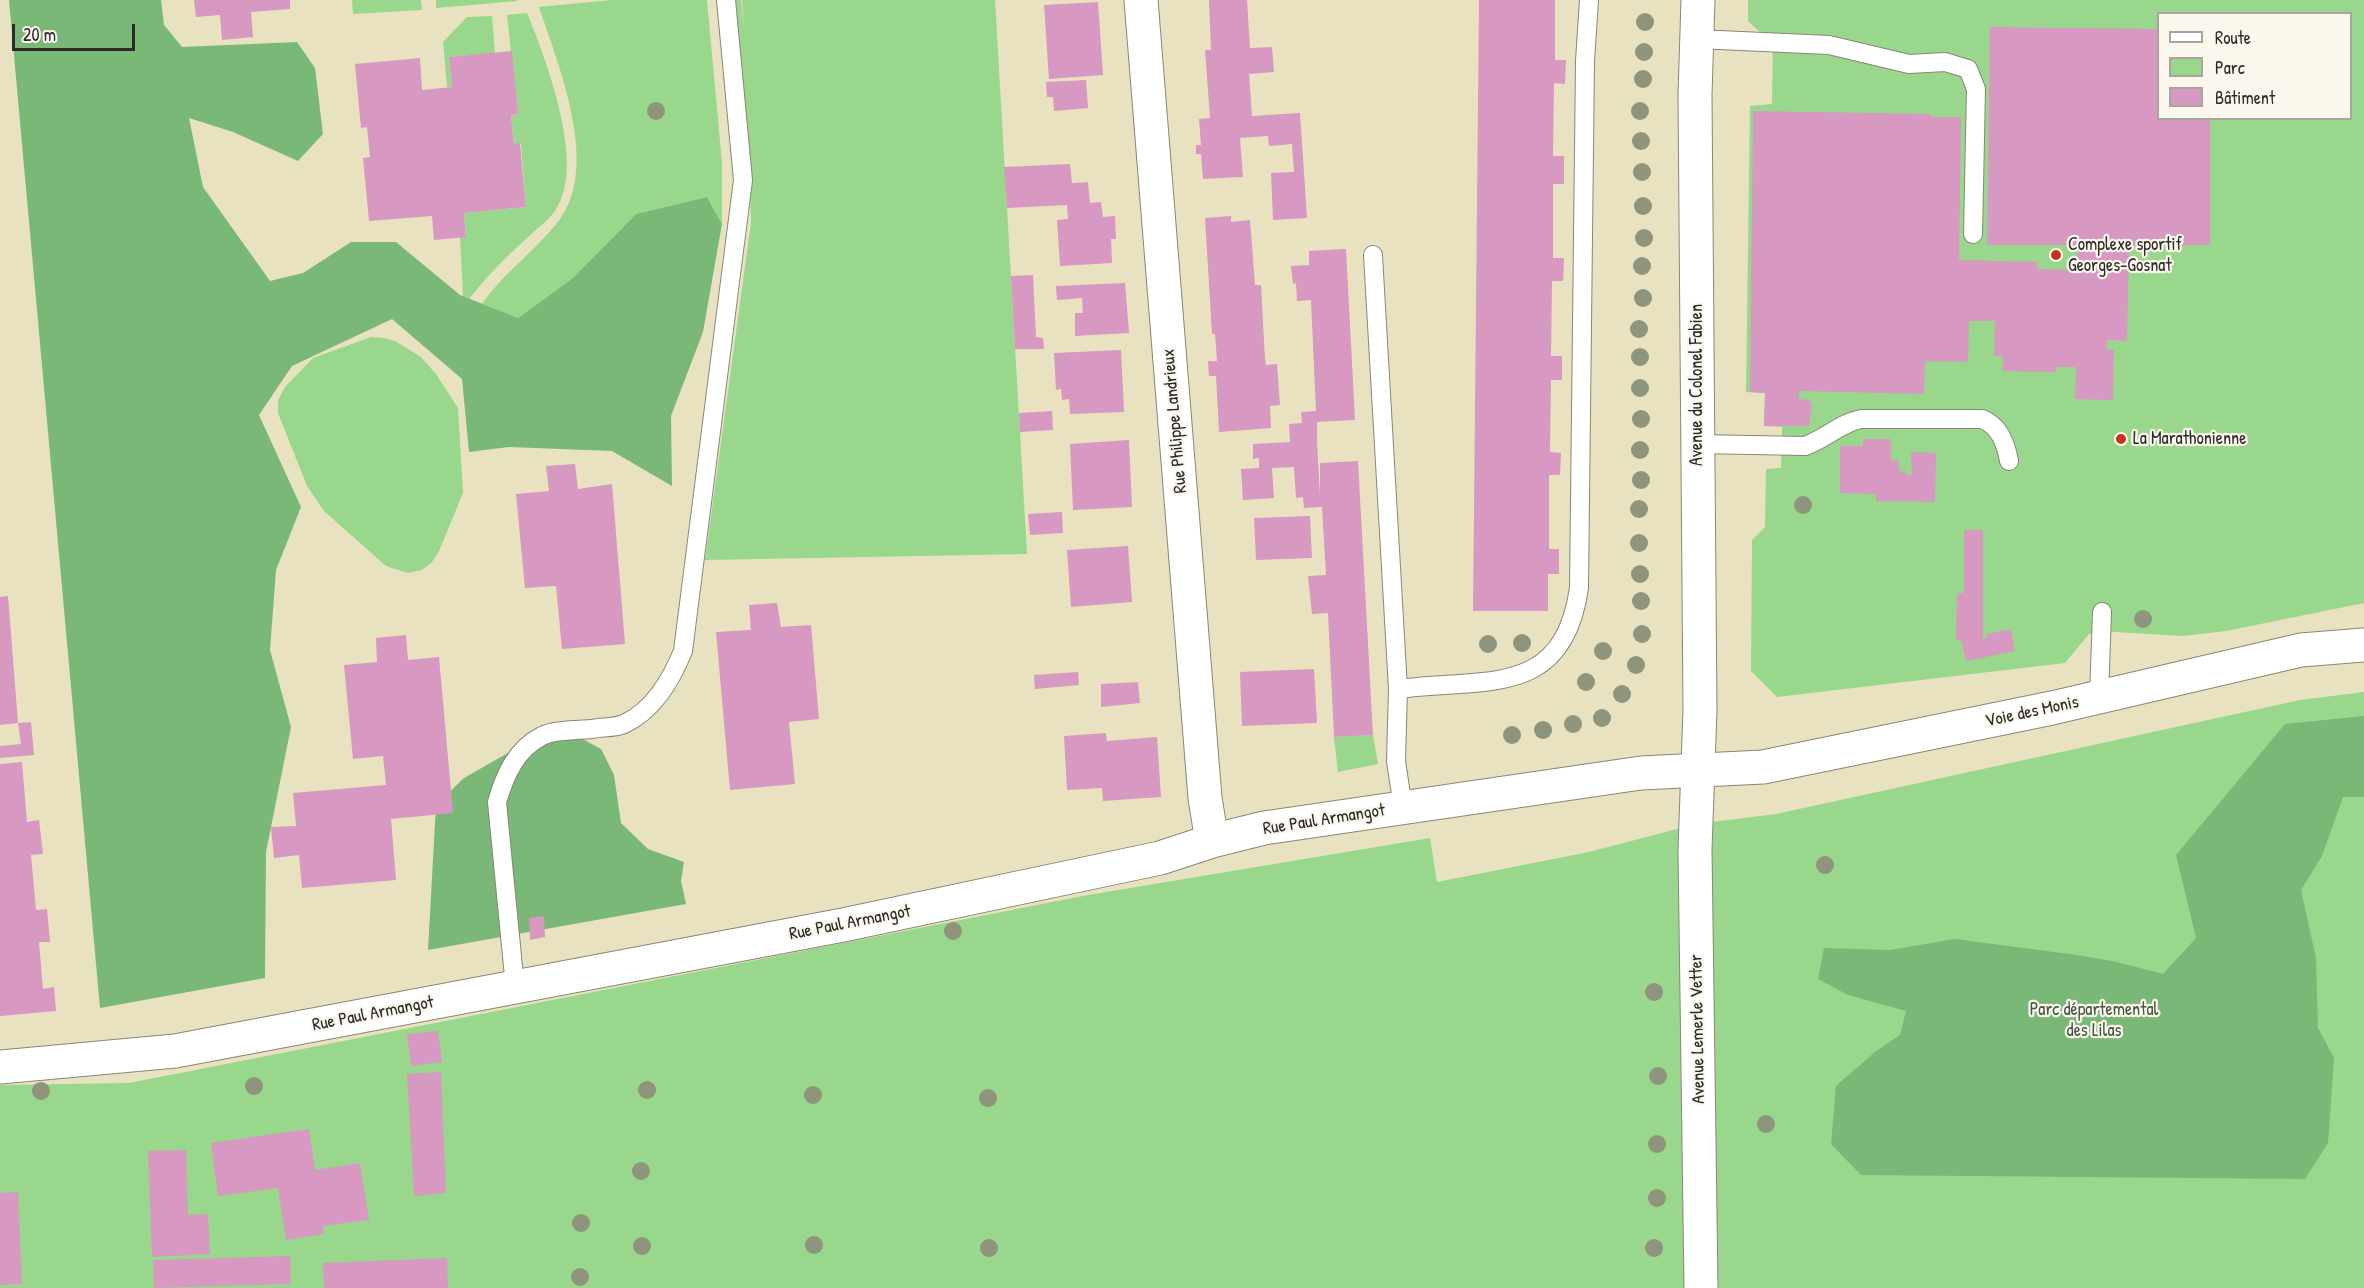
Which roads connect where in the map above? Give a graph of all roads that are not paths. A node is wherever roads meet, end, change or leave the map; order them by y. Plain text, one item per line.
1 (726, 0) edge
2 (1141, 0) edge
3 (1589, 0) edge
4 (1698, 0) edge
5 (1697, 39) junction
6 (1973, 234) dead end
7 (1373, 255) dead end
8 (1697, 444) junction
9 (2009, 461) dead end
10 (2102, 612) dead end
11 (2364, 645) edge
12 (1398, 689) junction
13 (2099, 697) junction
14 (1698, 771) junction
15 (1403, 808) junction
16 (1212, 841) junction
17 (515, 987) junction
18 (0, 1067) edge
19 (1701, 1288) edge

1 - 17 lane
2 - 16 street, Rue Philippe Landrieux
3 - 12 lane
4 - 5 street, Avenue du Colonel Fabien
5 - 6 lane
5 - 8 street, Avenue du Colonel Fabien
7 - 12 lane
8 - 9 lane
8 - 14 street, Avenue du Colonel Fabien
10 - 13 lane
11 - 13 street, Voie des Monis
12 - 15 lane
13 - 14 street, Voie des Monis
14 - 15 street, Rue Paul Armangot
14 - 19 street, Avenue Lemerle Vetter
15 - 16 street, Rue Paul Armangot
16 - 17 street, Rue Paul Armangot
17 - 18 street, Rue Paul Armangot

